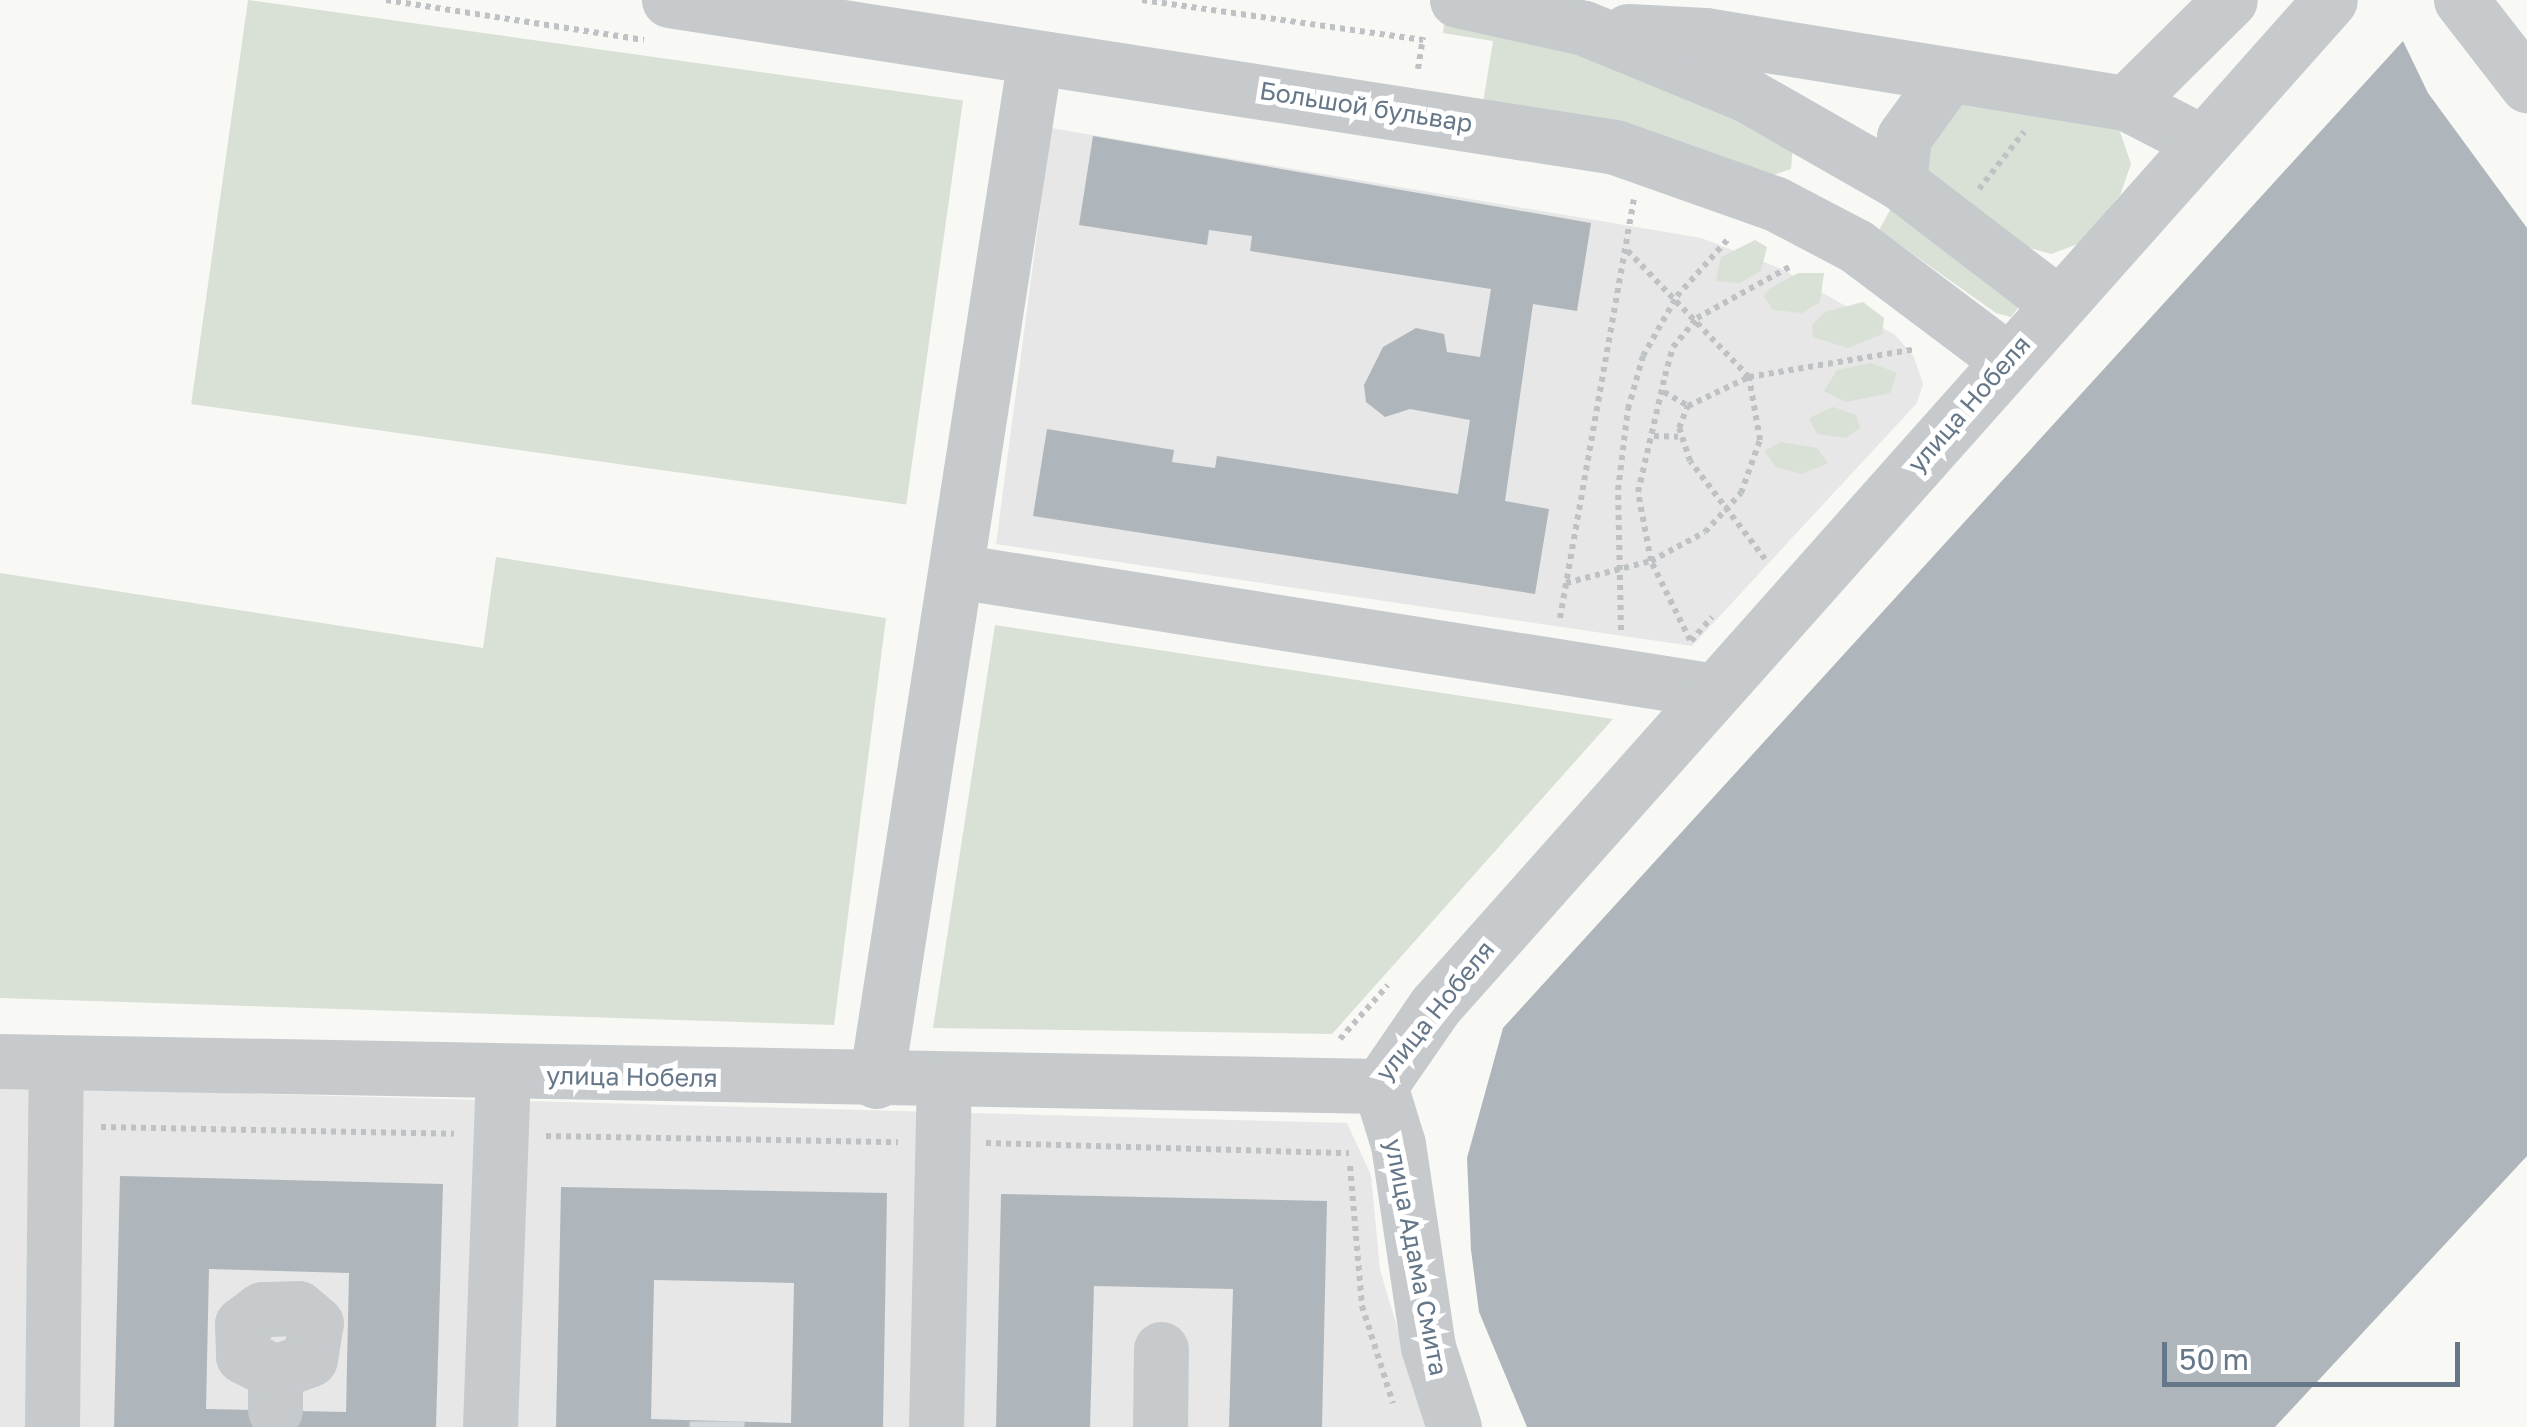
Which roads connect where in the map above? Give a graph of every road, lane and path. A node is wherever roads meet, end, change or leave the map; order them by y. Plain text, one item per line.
1 (386, 0) edge
2 (1142, 0) edge
3 (2230, 0) edge
4 (2330, 0) edge
5 (2460, 0) edge
6 (1440, 20) edge
7 (662, 21) edge
8 (1584, 28) junction
9 (1034, 58) junction
10 (1946, 79) junction
11 (2527, 85) edge
12 (2126, 103) junction
13 (2200, 141) junction
14 (1840, 148) junction
15 (1899, 182) junction
16 (1620, 190) dead end
17 (1635, 193) junction
18 (1652, 197) dead end
19 (1740, 224) dead end
20 (1795, 233) junction
21 (1625, 248) junction
22 (1677, 296) junction
23 (2057, 303) junction
24 (1697, 318) junction
25 (1921, 337) dead end
26 (2009, 361) junction
27 (1749, 377) junction
28 (1663, 391) junction
29 (1688, 406) junction
30 (1653, 436) junction
31 (1680, 440) junction
32 (1726, 512) junction
33 (1778, 545) dead end
34 (1765, 559) junction
35 (1651, 561) junction
36 (956, 571) junction
37 (1617, 572) junction
38 (1753, 573) dead end
39 (1566, 583) junction
40 (1716, 614) dead end
41 (1560, 618) dead end
42 (1621, 630) dead end
43 (1691, 641) junction
44 (1656, 682) junction
45 (1715, 690) junction
46 (1392, 981) dead end
47 (1320, 1040) dead end
48 (0, 1062) edge
49 (56, 1064) junction
50 (503, 1074) junction
51 (876, 1081) junction
52 (944, 1083) junction
53 (1380, 1086) junction
54 (56, 1126) junction
55 (500, 1136) junction
56 (943, 1142) junction
57 (1161, 1348) dead end
58 (1399, 1415) dead end
59 (52, 1427) edge
60 (490, 1427) edge
61 (936, 1427) edge
62 (1160, 1427) edge
63 (1454, 1427) edge

1 - 7 path
2 - 6 path
3 - 12 street
4 - 13 street, улица Нобеля
5 - 11 street
6 - 8 street
7 - 9 street, Большой бульвар
8 - 10 street
8 - 14 street
9 - 20 street, Большой бульвар
9 - 36 street
10 - 12 street
10 - 15 street
12 - 13 street
13 - 23 street, улица Нобеля
14 - 15 street
14 - 20 street
15 - 23 street
16 - 17 path
17 - 18 path
17 - 21 path
19 - 22 path
20 - 24 path
20 - 26 street, Большой бульвар
21 - 22 path
21 - 39 path
22 - 24 path
22 - 37 path
23 - 26 street, улица Нобеля
24 - 27 path
24 - 28 path
25 - 27 path
26 - 45 street, улица Нобеля
27 - 29 path
27 - 32 path
28 - 29 path
28 - 30 path
29 - 31 path
30 - 31 path
30 - 35 path
31 - 32 path
32 - 34 path
32 - 35 path
33 - 34 path
34 - 38 path
35 - 37 path
35 - 43 path
36 - 44 street
36 - 51 street
37 - 39 path
37 - 42 path
39 - 41 path
40 - 43 path
43 - 44 path
44 - 45 street
45 - 53 street, улица Нобеля
46 - 47 path
48 - 49 street, улица Нобеля
49 - 50 street, улица Нобеля
49 - 54 street
50 - 51 street, улица Нобеля
50 - 55 street
51 - 52 street, улица Нобеля
52 - 53 street, улица Нобеля
52 - 56 street
53 - 63 street, улица Адама Смита
54 - 55 path
54 - 59 street
55 - 56 path
55 - 60 street
56 - 58 path
56 - 61 street
57 - 62 street

